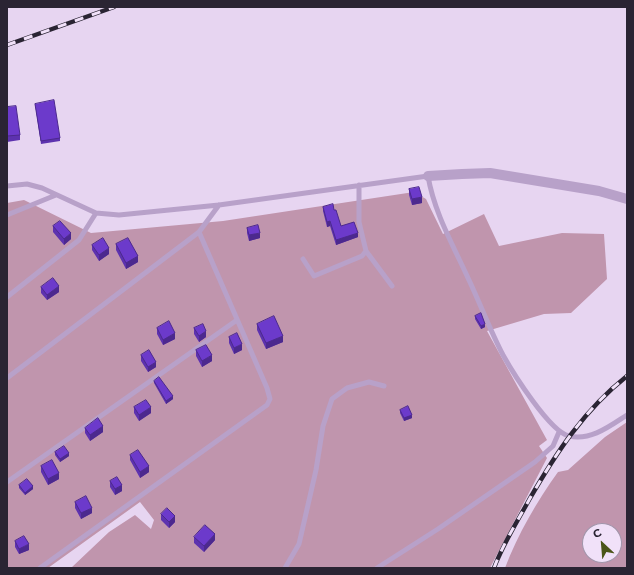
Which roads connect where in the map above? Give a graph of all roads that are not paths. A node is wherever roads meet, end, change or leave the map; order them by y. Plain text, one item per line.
1 (428, 176) junction
2 (359, 185) junction
3 (7, 186) edge
4 (56, 195) junction
5 (627, 199) edge
6 (219, 204) junction
7 (96, 213) junction
8 (7, 215) edge
9 (199, 232) junction
10 (366, 251) junction
11 (303, 258) dead end
12 (392, 286) dead end
13 (7, 297) edge
14 (237, 320) junction
15 (7, 378) edge
16 (384, 386) dead end
17 (627, 415) edge
18 (559, 432) junction
19 (7, 482) edge
20 (40, 568) edge
21 (285, 568) edge
22 (377, 568) edge

1 - 2 lane
1 - 5 street
1 - 18 lane
2 - 6 lane
2 - 10 lane
3 - 4 lane
4 - 7 lane
4 - 8 lane
6 - 7 lane
6 - 9 lane
7 - 13 lane
9 - 14 lane
9 - 15 lane
10 - 11 lane
10 - 12 lane
14 - 19 lane
14 - 20 lane
16 - 21 lane
17 - 18 lane
18 - 22 lane

